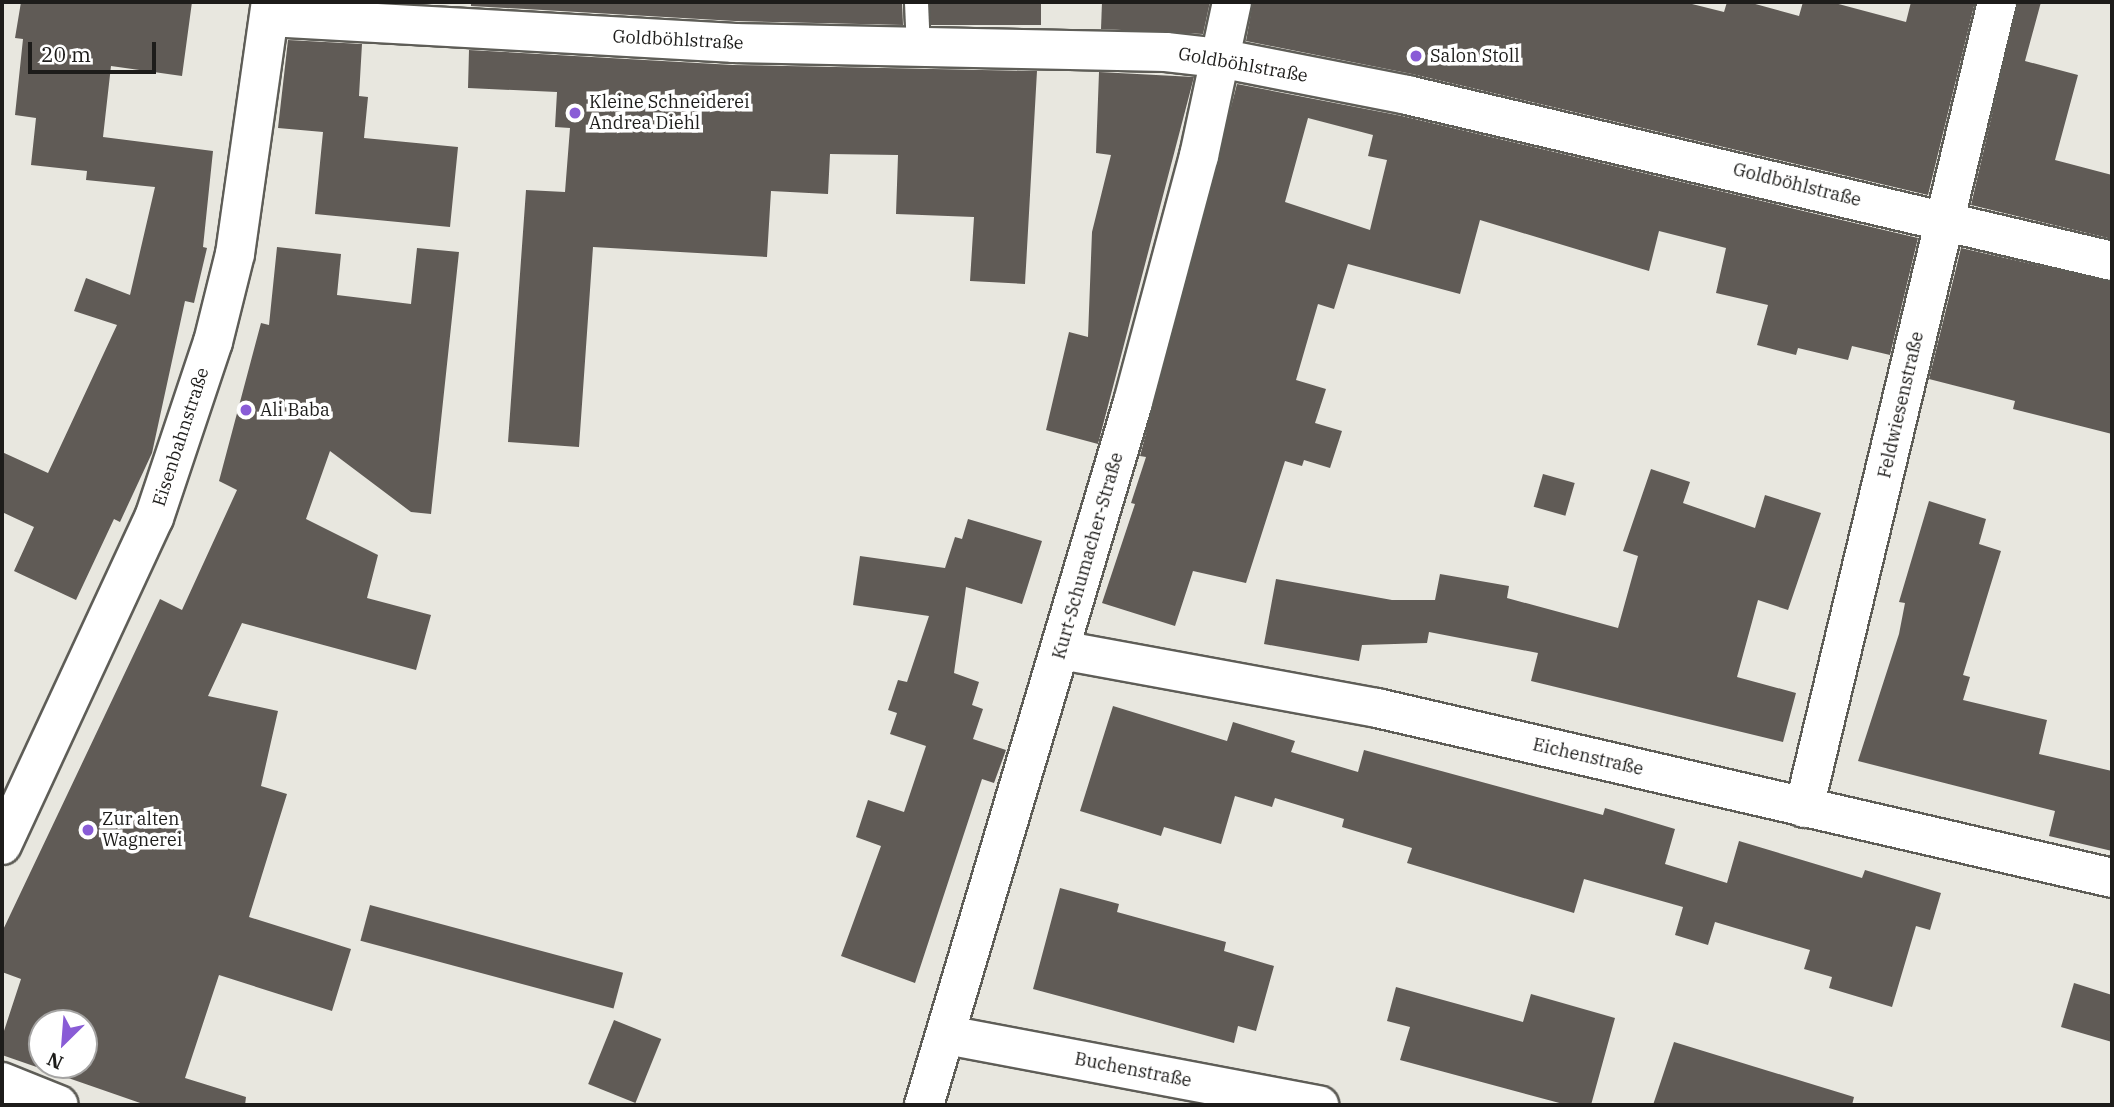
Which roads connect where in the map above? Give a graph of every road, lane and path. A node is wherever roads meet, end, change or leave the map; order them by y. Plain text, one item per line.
1 (916, 2) edge
2 (1232, 2) edge
3 (1997, 2) edge
4 (271, 9) edge
5 (918, 49) junction
6 (1219, 58) junction
7 (1945, 222) junction
8 (2112, 261) edge
9 (1061, 650) junction
10 (1804, 808) junction
11 (4, 837) edge
12 (2112, 878) edge
13 (947, 1035) junction
14 (2, 1082) edge
15 (59, 1105) edge
16 (924, 1105) edge
17 (1320, 1105) edge

1 - 5 lane
2 - 6 street, Kurt-Schumacher-Straße
3 - 7 street, Feldwiesenstraße
4 - 5 street, Goldböhlstraße
4 - 11 street, Eisenbahnstraße
5 - 6 street, Goldböhlstraße
6 - 7 street, Goldböhlstraße
6 - 9 street, Kurt-Schumacher-Straße
7 - 8 street, Goldböhlstraße
7 - 10 street, Feldwiesenstraße
9 - 10 street, Eichenstraße
9 - 13 street, Kurt-Schumacher-Straße
10 - 12 street, Eichenstraße
13 - 16 street, Kurt-Schumacher-Straße
13 - 17 street, Buchenstraße
14 - 15 street

